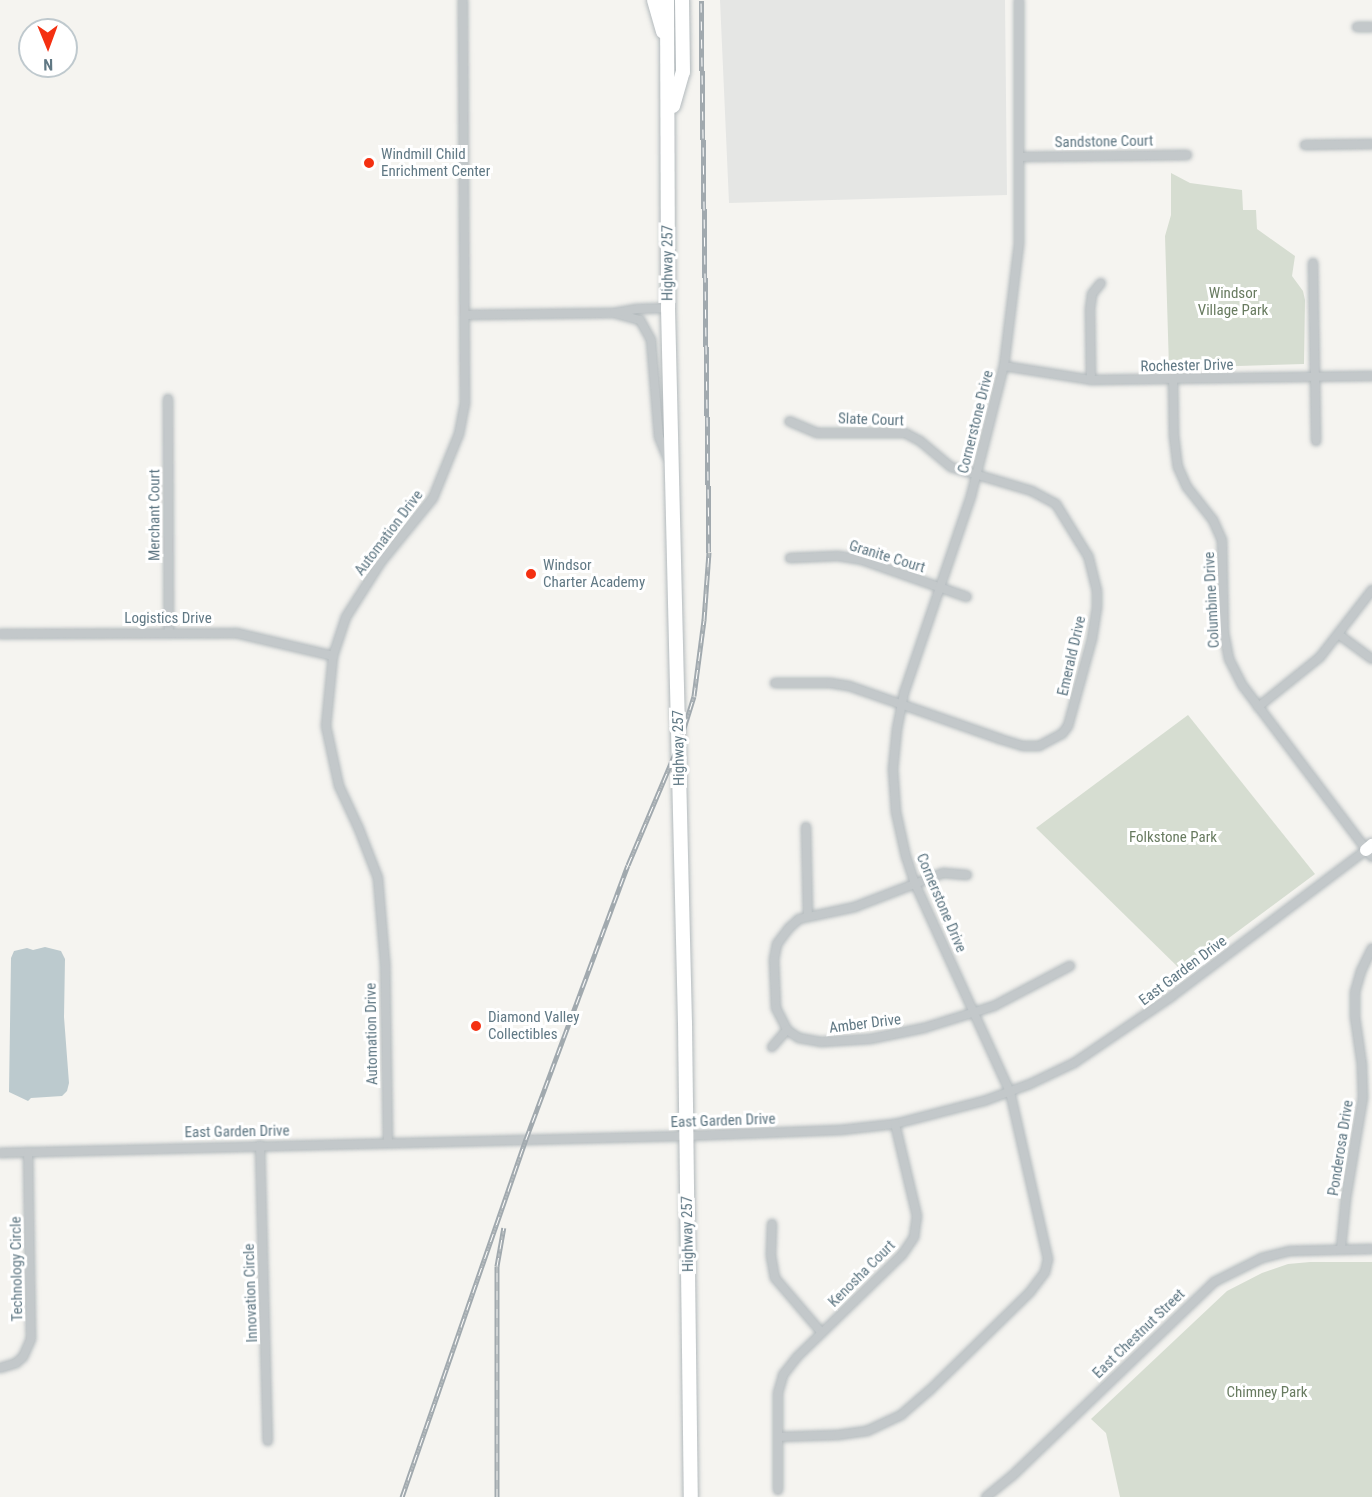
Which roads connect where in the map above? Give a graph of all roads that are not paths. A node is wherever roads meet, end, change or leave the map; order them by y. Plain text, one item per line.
1 (463, 0) edge
2 (654, 0) edge
3 (667, 0) edge
4 (682, 0) edge
5 (1019, 0) edge
6 (1357, 27) dead end
7 (1372, 27) edge
8 (667, 45) junction
9 (670, 120) junction
10 (1372, 144) edge
11 (1305, 145) dead end
12 (1187, 155) dead end
13 (1021, 157) junction
14 (1313, 263) dead end
15 (1101, 283) dead end
16 (668, 308) junction
17 (614, 313) junction
18 (466, 315) junction
19 (1004, 366) junction
20 (1315, 376) junction
21 (1372, 376) edge
22 (1173, 379) junction
23 (1091, 380) junction
24 (168, 399) dead end
25 (789, 422) dead end
26 (1316, 441) dead end
27 (672, 469) junction
28 (977, 475) junction
29 (790, 558) dead end
30 (939, 587) junction
31 (1372, 590) edge
32 (967, 597) dead end
33 (169, 631) junction
34 (0, 634) edge
35 (1338, 634) junction
36 (333, 656) junction
37 (1372, 659) edge
38 (775, 683) dead end
39 (901, 704) junction
40 (1258, 707) junction
41 (806, 827) dead end
42 (1370, 851) edge
43 (967, 875) dead end
44 (915, 884) junction
45 (808, 916) junction
46 (1372, 948) edge
47 (1070, 966) dead end
48 (975, 1013) junction
49 (787, 1030) junction
50 (772, 1047) dead end
51 (1010, 1092) junction
52 (1361, 1112) junction
53 (1372, 1112) edge
54 (895, 1124) junction
55 (686, 1136) junction
56 (388, 1143) junction
57 (260, 1145) junction
58 (28, 1152) junction
59 (0, 1153) edge
60 (772, 1224) dead end
61 (1341, 1248) junction
62 (1372, 1249) edge
63 (822, 1333) junction
64 (0, 1368) edge
65 (778, 1437) junction
66 (268, 1441) dead end
67 (778, 1490) dead end
68 (691, 1497) edge
69 (986, 1497) edge

1 - 18 street, Automation Drive
2 - 8 main road
3 - 8 main road, Highway 257
4 - 9 main road
5 - 13 street, Cornerstone Drive
6 - 7 street
8 - 9 main road, Highway 257
9 - 16 main road, Highway 257
10 - 11 street
12 - 13 street, Sandstone Court
13 - 19 street, Cornerstone Drive
14 - 20 street
15 - 23 street
16 - 17 street
16 - 27 main road, Highway 257
17 - 18 street
17 - 27 street
18 - 36 street, Automation Drive
19 - 23 street, Rochester Drive
19 - 28 street, Cornerstone Drive
20 - 21 street, Rochester Drive
20 - 22 street, Rochester Drive
20 - 26 street
22 - 23 street, Rochester Drive
22 - 40 street, Columbine Drive
24 - 33 street, Merchant Court
25 - 28 street, Slate Court
27 - 55 main road, Highway 257
28 - 30 street, Cornerstone Drive
28 - 39 street, Emerald Drive
29 - 30 street, Granite Court
30 - 32 street, Granite Court
30 - 39 street, Cornerstone Drive
31 - 35 street
33 - 34 street, Logistics Drive
33 - 36 street, Logistics Drive
35 - 37 street
35 - 40 street
36 - 56 street, Automation Drive
38 - 39 street, Emerald Drive
39 - 44 street, Cornerstone Drive
40 - 42 street, Columbine Drive
41 - 45 street
42 - 51 street, East Garden Drive
43 - 44 street
44 - 45 street
44 - 48 street, Cornerstone Drive
45 - 49 street
46 - 52 street, Ponderosa Drive
47 - 48 street, Amber Drive
48 - 49 street, Amber Drive
48 - 51 street, Cornerstone Drive
49 - 50 street
51 - 54 street, East Garden Drive
51 - 65 street, Cornerstone Drive
52 - 53 street
52 - 61 street, Ponderosa Drive
54 - 55 street, East Garden Drive
54 - 63 street, Kenosha Court
55 - 56 street, East Garden Drive
55 - 68 main road, Highway 257
56 - 57 street, East Garden Drive
57 - 58 street, East Garden Drive
57 - 66 street, Innovation Circle
58 - 59 street, East Garden Drive
58 - 64 street, Technology Circle
60 - 63 street
61 - 62 street, East Chestnut Street
61 - 69 street, East Chestnut Street
63 - 65 street, Kenosha Court
65 - 67 street, Kenosha Court

